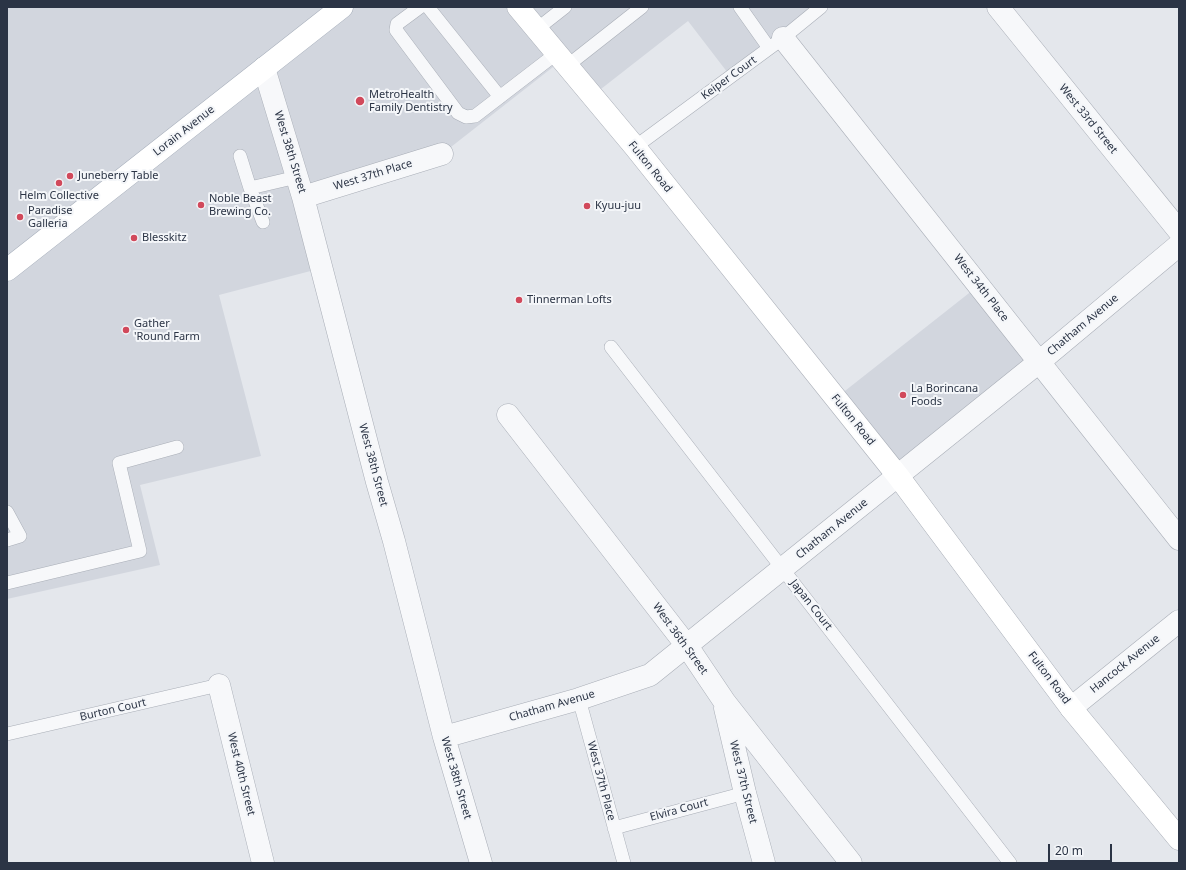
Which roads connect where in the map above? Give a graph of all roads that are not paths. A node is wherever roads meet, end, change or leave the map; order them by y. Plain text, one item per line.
1 (342, 7) edge
2 (420, 7) edge
3 (428, 7) edge
4 (518, 7) edge
5 (565, 7) edge
6 (642, 7) edge
7 (740, 7) edge
8 (821, 7) edge
9 (998, 7) edge
10 (537, 29) junction
11 (776, 43) junction
12 (562, 59) junction
13 (264, 68) junction
14 (500, 97) junction
15 (635, 147) junction
16 (442, 154) dead end
17 (240, 156) dead end
18 (300, 187) junction
19 (250, 188) junction
20 (263, 222) dead end
21 (1179, 231) edge
22 (1179, 245) edge
23 (7, 270) edge
24 (611, 347) dead end
25 (1039, 362) junction
26 (508, 415) dead end
27 (177, 447) dead end
28 (898, 476) junction
29 (7, 512) edge
30 (1179, 539) edge
31 (7, 540) edge
32 (782, 569) junction
33 (7, 583) edge
34 (1179, 621) edge
35 (687, 646) junction
36 (219, 685) joint
37 (579, 699) junction
38 (724, 701) junction
39 (1071, 708) junction
40 (7, 734) edge
41 (444, 737) junction
42 (745, 793) junction
43 (614, 828) junction
44 (1179, 839) edge
45 (263, 863) edge
46 (481, 863) edge
47 (624, 863) edge
48 (764, 863) edge
49 (851, 863) edge
50 (1010, 863) edge

1 - 13 main road, Lorain Avenue
2 - 14 lane
3 - 14 lane
4 - 10 main road, Fulton Road
5 - 10 lane
6 - 12 lane
7 - 11 lane
8 - 11 lane, Keiper Court
9 - 21 street, West 33rd Street
10 - 12 main road, Fulton Road
11 - 15 lane, Keiper Court
11 - 25 street, West 34th Place
12 - 14 lane
12 - 15 main road, Fulton Road
13 - 18 street, West 38th Street
13 - 23 main road, Lorain Avenue
15 - 28 main road, Fulton Road
16 - 18 street, West 37th Place
17 - 19 lane
18 - 19 lane
18 - 41 street, West 38th Street
19 - 20 lane
22 - 25 street, Chatham Avenue
24 - 32 lane, Japan Court
25 - 28 street, Chatham Avenue
25 - 30 street, West 34th Place
26 - 35 street, West 36th Street
27 - 33 lane
28 - 32 street, Chatham Avenue
28 - 39 main road, Fulton Road
29 - 31 lane
32 - 35 street, Chatham Avenue
32 - 50 lane, Japan Court
34 - 39 street, Hancock Avenue
35 - 37 street, Chatham Avenue
35 - 38 street, West 36th Street
36 - 40 lane, Burton Court
36 - 45 street, West 40th Street
37 - 41 street, Chatham Avenue
37 - 43 lane, West 37th Place
38 - 42 street, West 37th Street
38 - 49 street, West 36th Street
39 - 44 main road, Fulton Road
41 - 46 street, West 38th Street
42 - 43 lane, Elvira Court
42 - 48 street, West 37th Street
43 - 47 lane, West 37th Place

